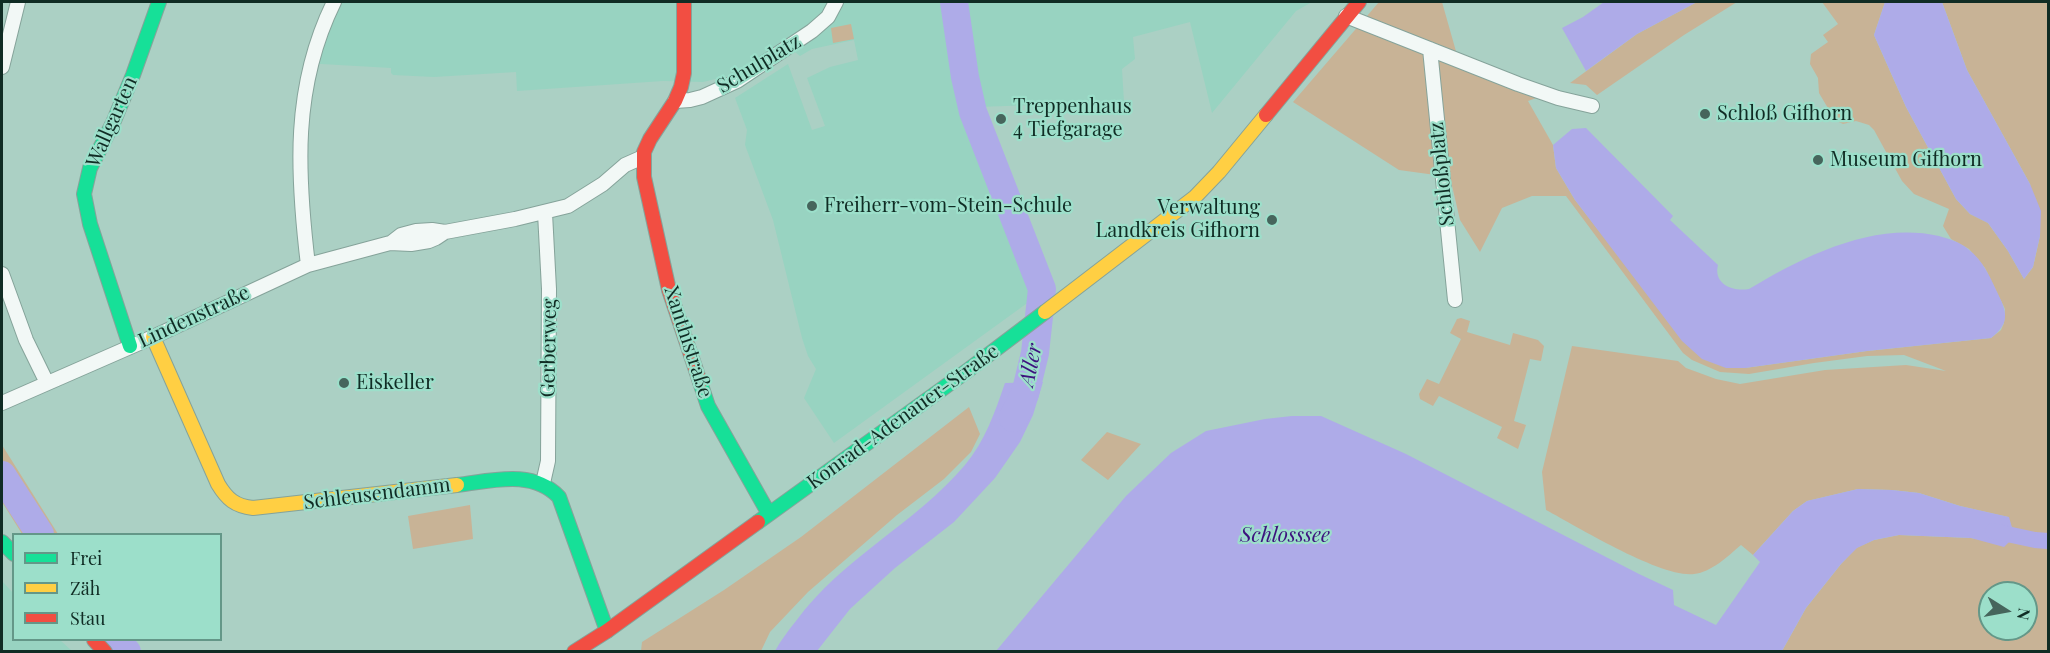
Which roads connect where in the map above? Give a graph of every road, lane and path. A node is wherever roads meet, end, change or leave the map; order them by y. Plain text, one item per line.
1 (18, 2) edge
2 (159, 2) edge
3 (334, 2) edge
4 (684, 2) edge
5 (836, 2) edge
6 (1359, 2) edge
7 (1346, 16) junction
8 (1430, 49) junction
9 (2, 67) edge
10 (675, 100) junction
11 (1592, 106) dead end
12 (643, 157) junction
13 (545, 213) junction
14 (308, 265) junction
15 (2, 274) edge
16 (1455, 300) dead end
17 (153, 337) junction
18 (130, 346) junction
19 (47, 383) junction
20 (2, 403) edge
21 (543, 483) junction
22 (769, 514) junction
23 (607, 631) junction
24 (574, 651) edge

1 - 9 street
2 - 18 street, Wallgarten
3 - 14 street
4 - 10 street
5 - 10 street, Schulplatz
6 - 7 street, Konrad-Adenauer-Straße
7 - 8 street
7 - 22 street, Konrad-Adenauer-Straße
8 - 11 street
8 - 16 street, Schloßplatz
10 - 12 street
12 - 13 street, Lindenstraße
12 - 22 street, Xanthistraße
13 - 14 street, Lindenstraße
13 - 21 street, Gerberweg
14 - 17 street, Lindenstraße
15 - 19 street
17 - 18 street, Lindenstraße
17 - 21 street, Schleusendamm
18 - 19 street, Lindenstraße
19 - 20 street, Lindenstraße
21 - 23 street
22 - 23 street, Konrad-Adenauer-Straße
23 - 24 street, Konrad-Adenauer-Straße

